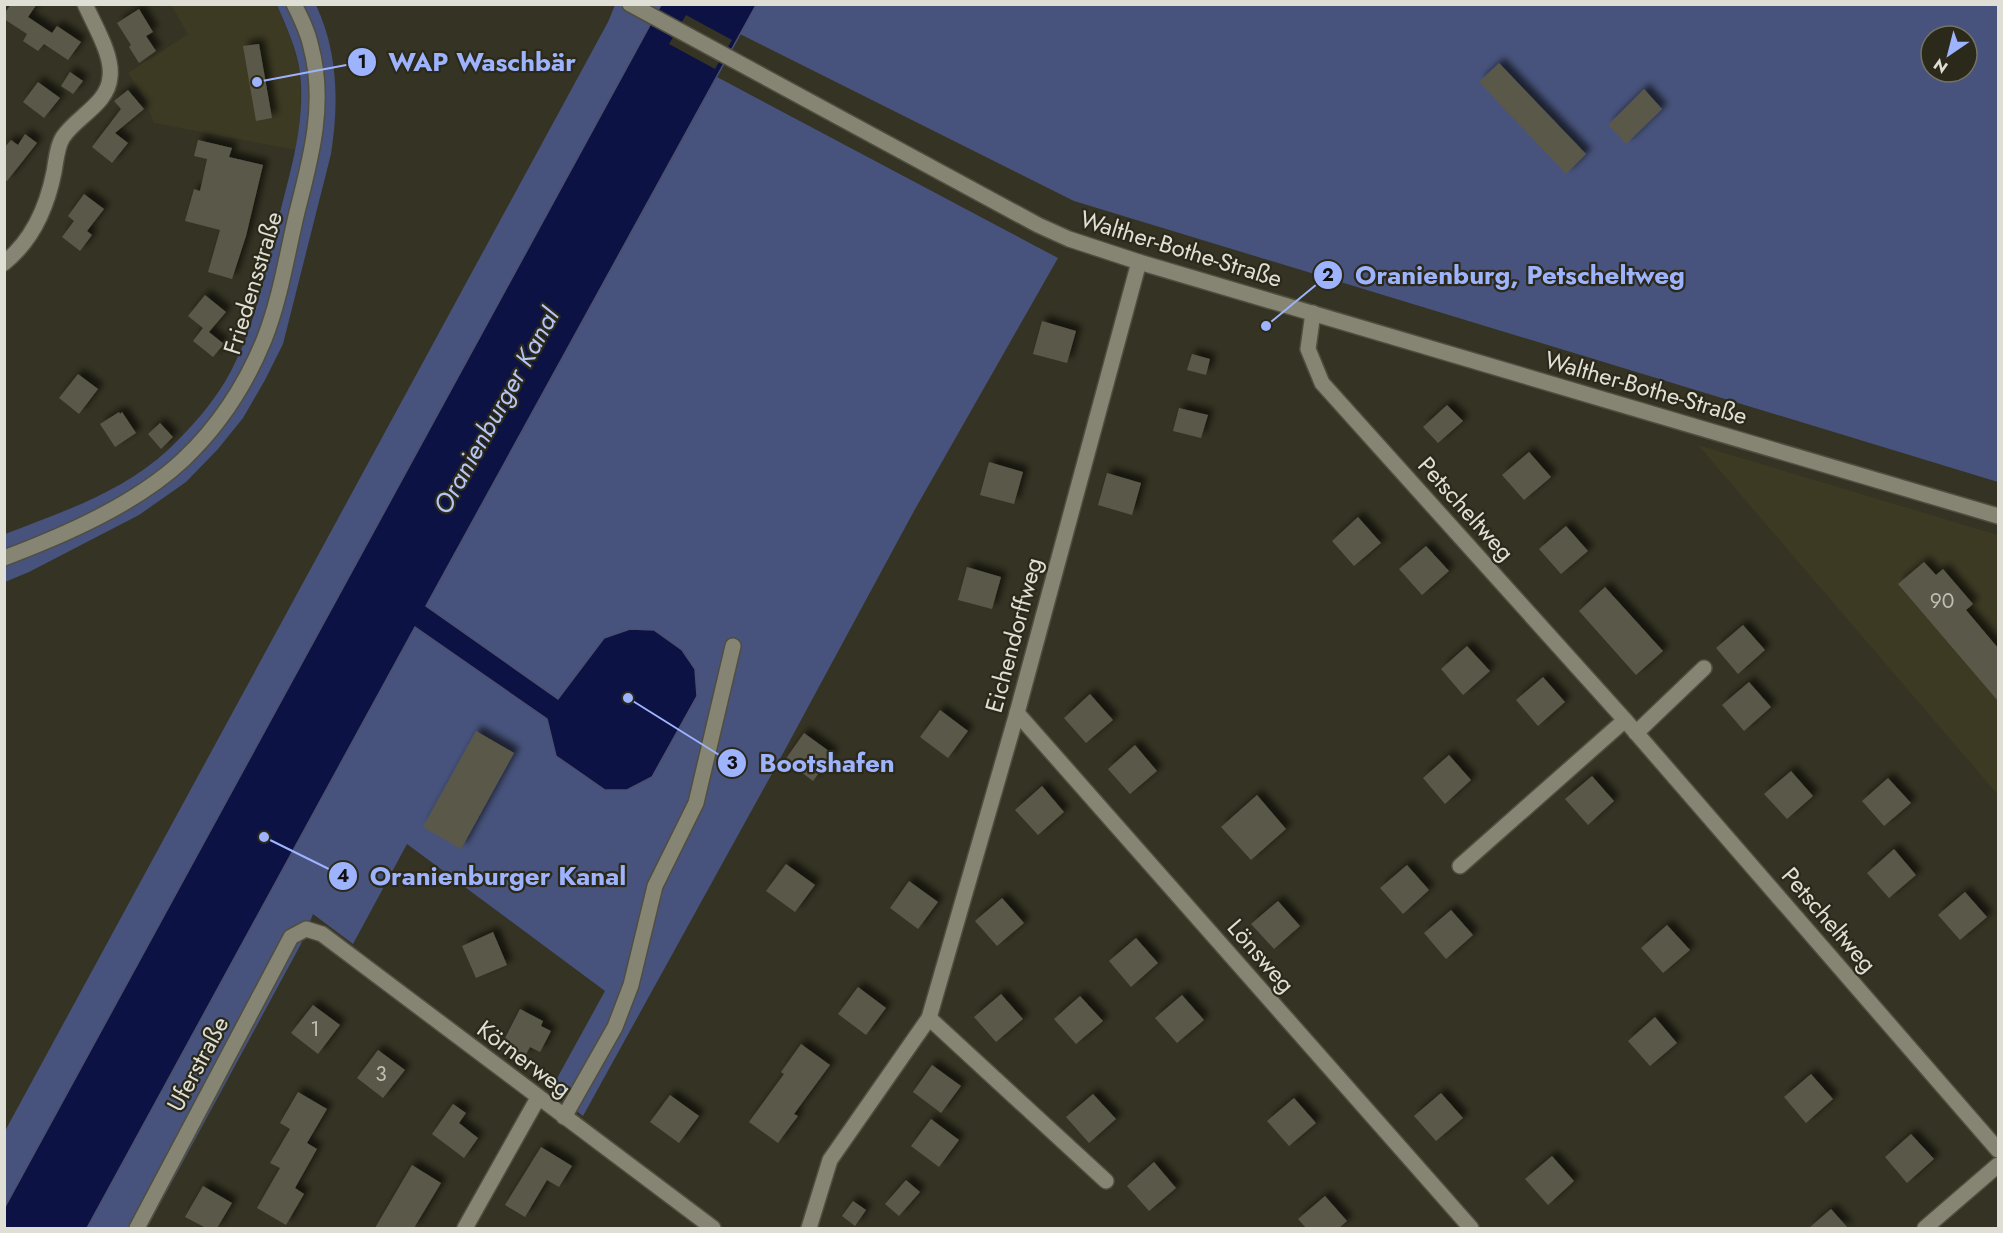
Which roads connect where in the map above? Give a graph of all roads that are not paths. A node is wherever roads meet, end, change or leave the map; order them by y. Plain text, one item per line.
1 (85, 4) edge
2 (294, 4) edge
3 (630, 4) edge
4 (1139, 262) junction
5 (4, 263) edge
6 (1313, 313) junction
7 (1998, 516) edge
8 (4, 558) edge
9 (734, 646) dead end
10 (1704, 668) dead end
11 (1017, 713) junction
12 (1625, 720) junction
13 (1636, 733) junction
14 (1460, 866) dead end
15 (306, 929) joint
16 (929, 1018) junction
17 (538, 1098) junction
18 (564, 1117) junction
19 (1998, 1150) edge
20 (1998, 1165) edge
21 (1106, 1181) dead end
22 (136, 1228) edge
23 (465, 1228) edge
24 (712, 1228) edge
25 (809, 1228) edge
26 (1472, 1228) edge
27 (1925, 1228) edge

1 - 5 street
2 - 8 street, Friedensstraße
3 - 4 street, Walther-Bothe-Straße
4 - 6 street, Walther-Bothe-Straße
4 - 11 street, Eichendorffweg
6 - 7 street, Walther-Bothe-Straße
6 - 12 street, Petscheltweg
9 - 18 street
10 - 13 street
11 - 16 street, Eichendorffweg
11 - 26 street, Lönsweg
12 - 13 street, Petscheltweg
12 - 14 street
13 - 19 street, Petscheltweg
15 - 17 street, Körnerweg
15 - 22 street, Uferstraße
16 - 21 street
16 - 25 street, Eichendorffweg
17 - 18 street, Körnerweg
17 - 23 street
18 - 24 street, Körnerweg
20 - 27 street

